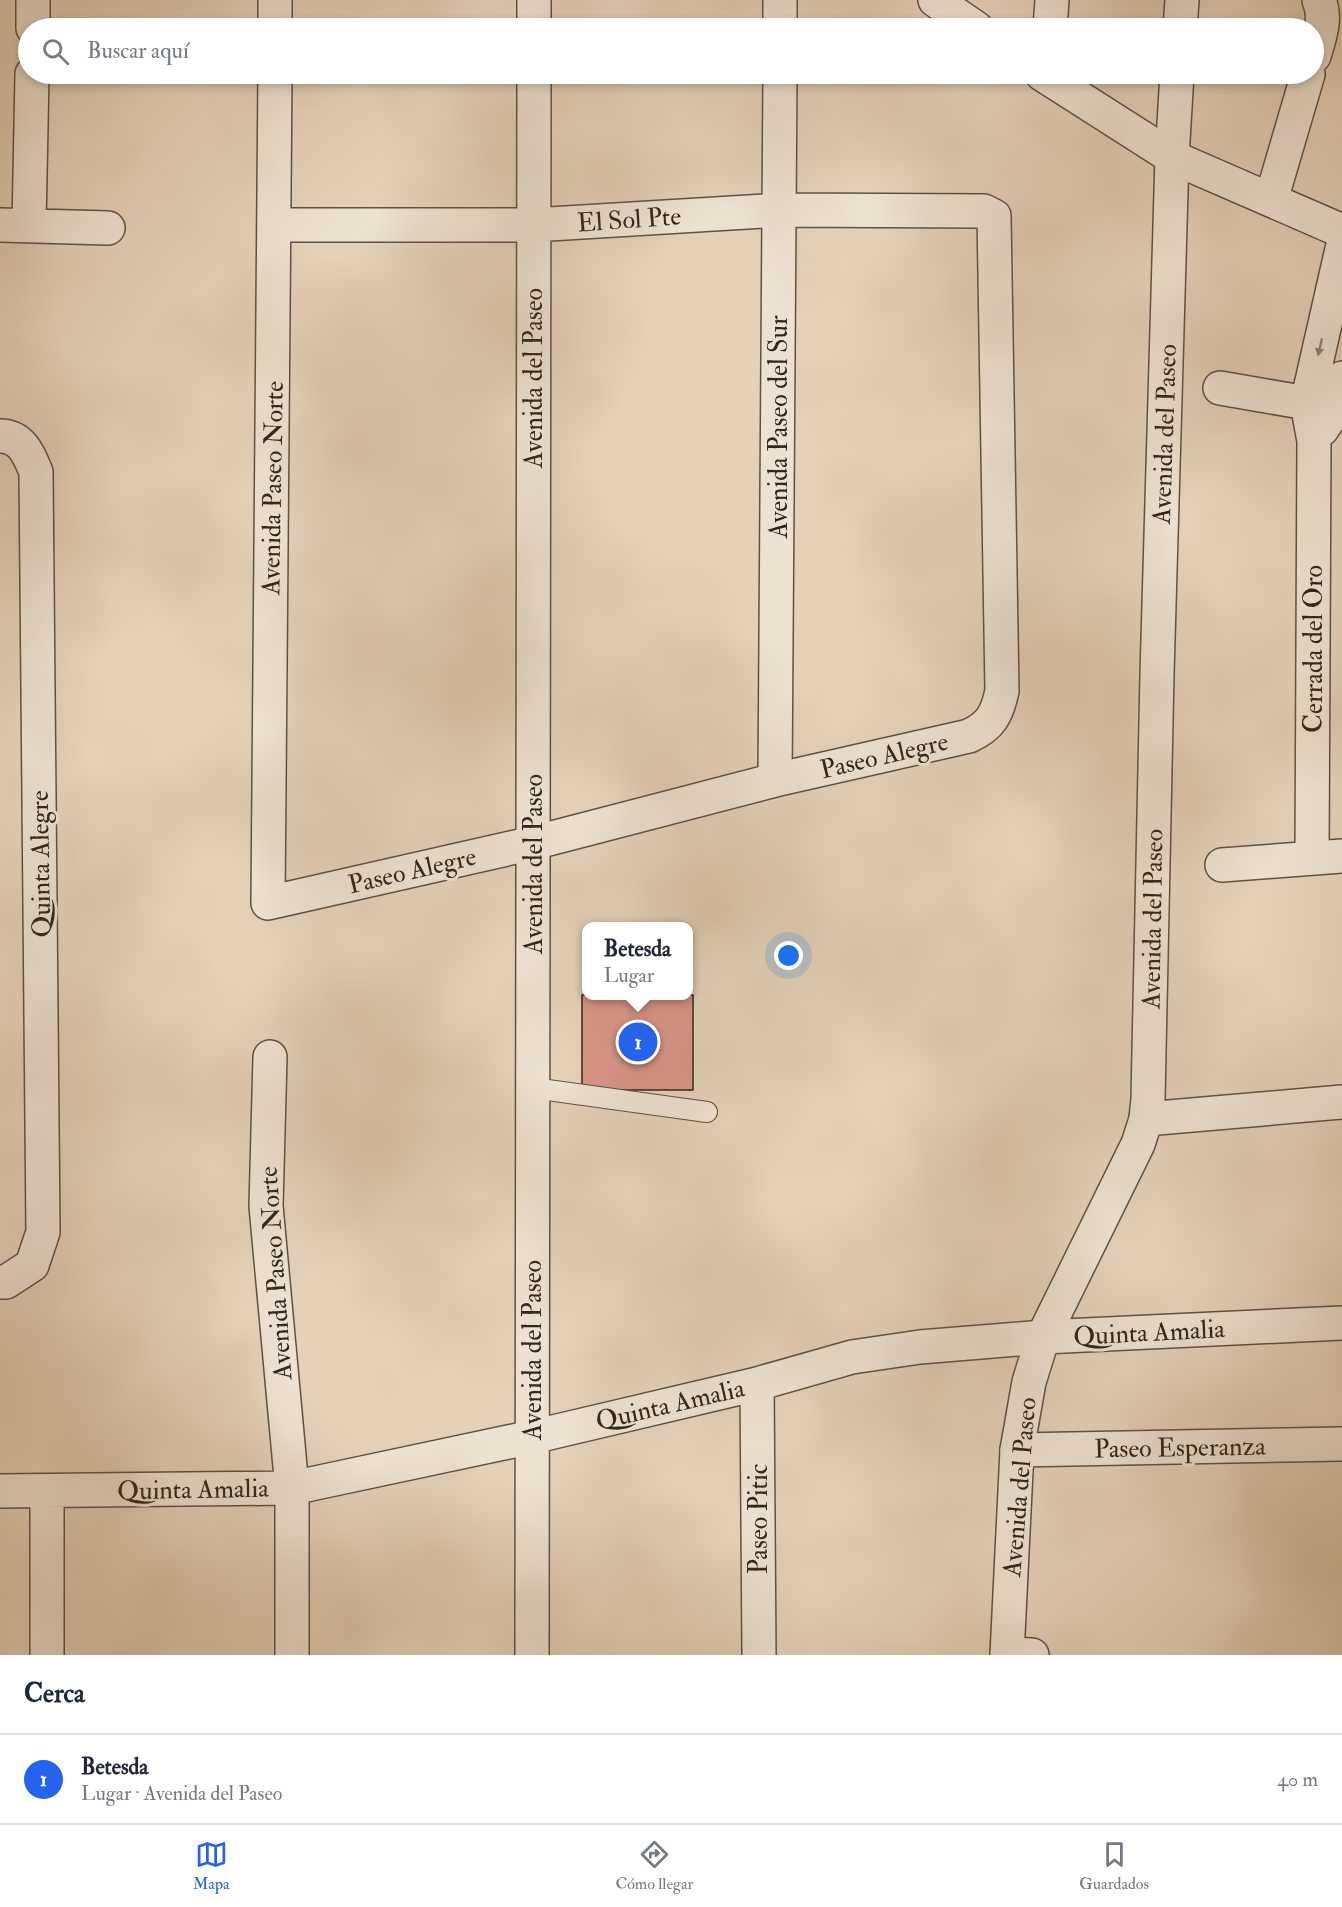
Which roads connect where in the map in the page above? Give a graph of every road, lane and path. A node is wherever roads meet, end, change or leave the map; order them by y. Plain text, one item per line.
1 (33, 0) edge
2 (275, 0) edge
3 (534, 0) edge
4 (780, 0) edge
5 (935, 0) edge
6 (1052, 0) edge
7 (1182, 0) edge
8 (1319, 0) edge
9 (33, 18) edge
10 (275, 18) edge
11 (534, 18) edge
12 (780, 18) edge
13 (961, 18) edge
14 (1051, 18) edge
15 (1181, 18) edge
16 (1323, 18) edge
17 (31, 84) edge
18 (275, 84) edge
19 (534, 84) edge
20 (780, 84) edge
21 (1060, 84) edge
22 (1176, 84) edge
23 (1305, 84) edge
24 (1172, 157) junction
25 (1271, 200) junction
26 (780, 210) junction
27 (984, 211) joint
28 (14, 225) edge
29 (274, 225) junction
30 (533, 225) junction
31 (108, 228) dead end
32 (1342, 231) edge
33 (1342, 249) edge
34 (1342, 378) edge
35 (1220, 388) dead end
36 (1328, 409) edge
37 (4, 436) edge
38 (775, 780) junction
39 (533, 843) junction
40 (1327, 857) edge
41 (1222, 865) dead end
42 (268, 903) joint
43 (270, 1058) dead end
44 (533, 1088) junction
45 (1342, 1102) edge
46 (706, 1112) dead end
47 (1146, 1119) junction
48 (0, 1282) edge
49 (1342, 1323) edge
50 (1043, 1337) junction
51 (757, 1384) junction
52 (532, 1437) junction
53 (1342, 1444) edge
54 (1017, 1450) junction
55 (292, 1488) junction
56 (0, 1491) edge
57 (47, 1492) junction
58 (47, 1655) edge
59 (292, 1655) edge
60 (532, 1655) edge
61 (759, 1655) edge
62 (1007, 1655) edge
63 (1032, 1655) edge

1 - 9 street
2 - 10 street
3 - 11 street
4 - 12 street
5 - 13 street
6 - 14 street
7 - 15 street
8 - 16 street
17 - 28 street
18 - 29 street, Avenida Paseo Norte
19 - 30 street, Avenida del Paseo
20 - 26 street, Avenida Paseo del Sur
21 - 24 street
22 - 24 street, Avenida del Paseo
23 - 25 street
24 - 25 street
24 - 47 street, Avenida del Paseo
25 - 32 street
26 - 27 street, El Sol Pte
26 - 30 street, El Sol Pte
26 - 38 street, Avenida Paseo del Sur
27 - 38 street, Paseo Alegre
28 - 31 street
29 - 30 street, El Sol Pte
29 - 42 street, Avenida Paseo Norte
30 - 39 street, Avenida del Paseo
33 -> 36 street, Cerrada del Oro
34 - 36 street, Cerrada del Oro
35 - 36 street
36 - 40 street, Cerrada del Oro
37 - 48 street, Quinta Alegre
38 - 39 street, Paseo Alegre
39 - 42 street, Paseo Alegre
39 - 44 street, Avenida del Paseo
40 - 41 street, Cerrada del Oro
43 - 55 street, Avenida Paseo Norte
44 - 46 lane
44 - 52 street, Avenida del Paseo
45 - 47 street
47 - 50 street, Avenida del Paseo
49 - 50 street, Quinta Amalia
50 - 51 street, Quinta Amalia
50 - 54 street, Avenida del Paseo
51 - 52 street, Quinta Amalia
51 - 61 street, Paseo Pitic
52 - 55 street, Quinta Amalia
52 - 60 street, Avenida del Paseo
53 - 54 street, Paseo Esperanza
54 - 62 street, Avenida del Paseo
55 - 57 street, Quinta Amalia
55 - 59 street, Avenida Paseo Norte
56 - 57 street, Quinta Amalia
57 - 58 street
62 - 63 street

